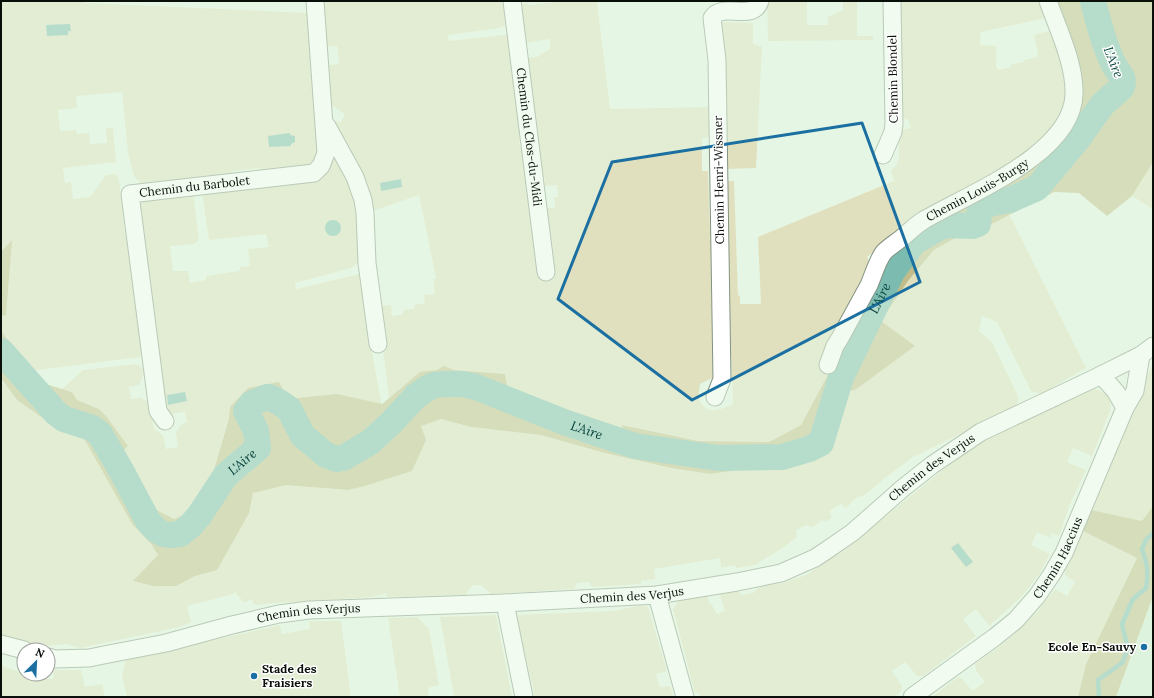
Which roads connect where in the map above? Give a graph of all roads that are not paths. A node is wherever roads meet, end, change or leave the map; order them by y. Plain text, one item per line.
1 (315, 1) edge
2 (512, 1) edge
3 (760, 1) edge
4 (892, 1) edge
5 (1048, 1) edge
6 (325, 122) junction
7 (883, 155) dead end
8 (546, 272) dead end
9 (378, 344) dead end
10 (1147, 351) edge
11 (828, 365) dead end
12 (1101, 375) junction
13 (715, 397) dead end
14 (1125, 408) junction
15 (165, 421) dead end
16 (657, 595) junction
17 (505, 604) junction
18 (1, 644) edge
19 (16, 648) edge
20 (56, 659) edge
21 (524, 697) edge
22 (685, 697) edge
23 (912, 697) edge

1 - 6 street, Chemin du Barbolet
2 - 8 street, Chemin du Clos-du-Midi
3 - 13 street, Chemin Henri-Wissner
4 - 7 street, Chemin Blondel
5 - 11 street, Chemin Louis-Burgy
6 - 9 street
6 - 15 street, Chemin du Barbolet
10 - 12 street, Chemin des Verjus
10 - 14 street, Chemin Haccius
12 - 14 street
12 - 16 street, Chemin des Verjus
14 - 23 street, Chemin Haccius
16 - 17 street, Chemin des Verjus
16 - 22 street
17 - 20 street, Chemin des Verjus
17 - 21 street
18 - 19 street

